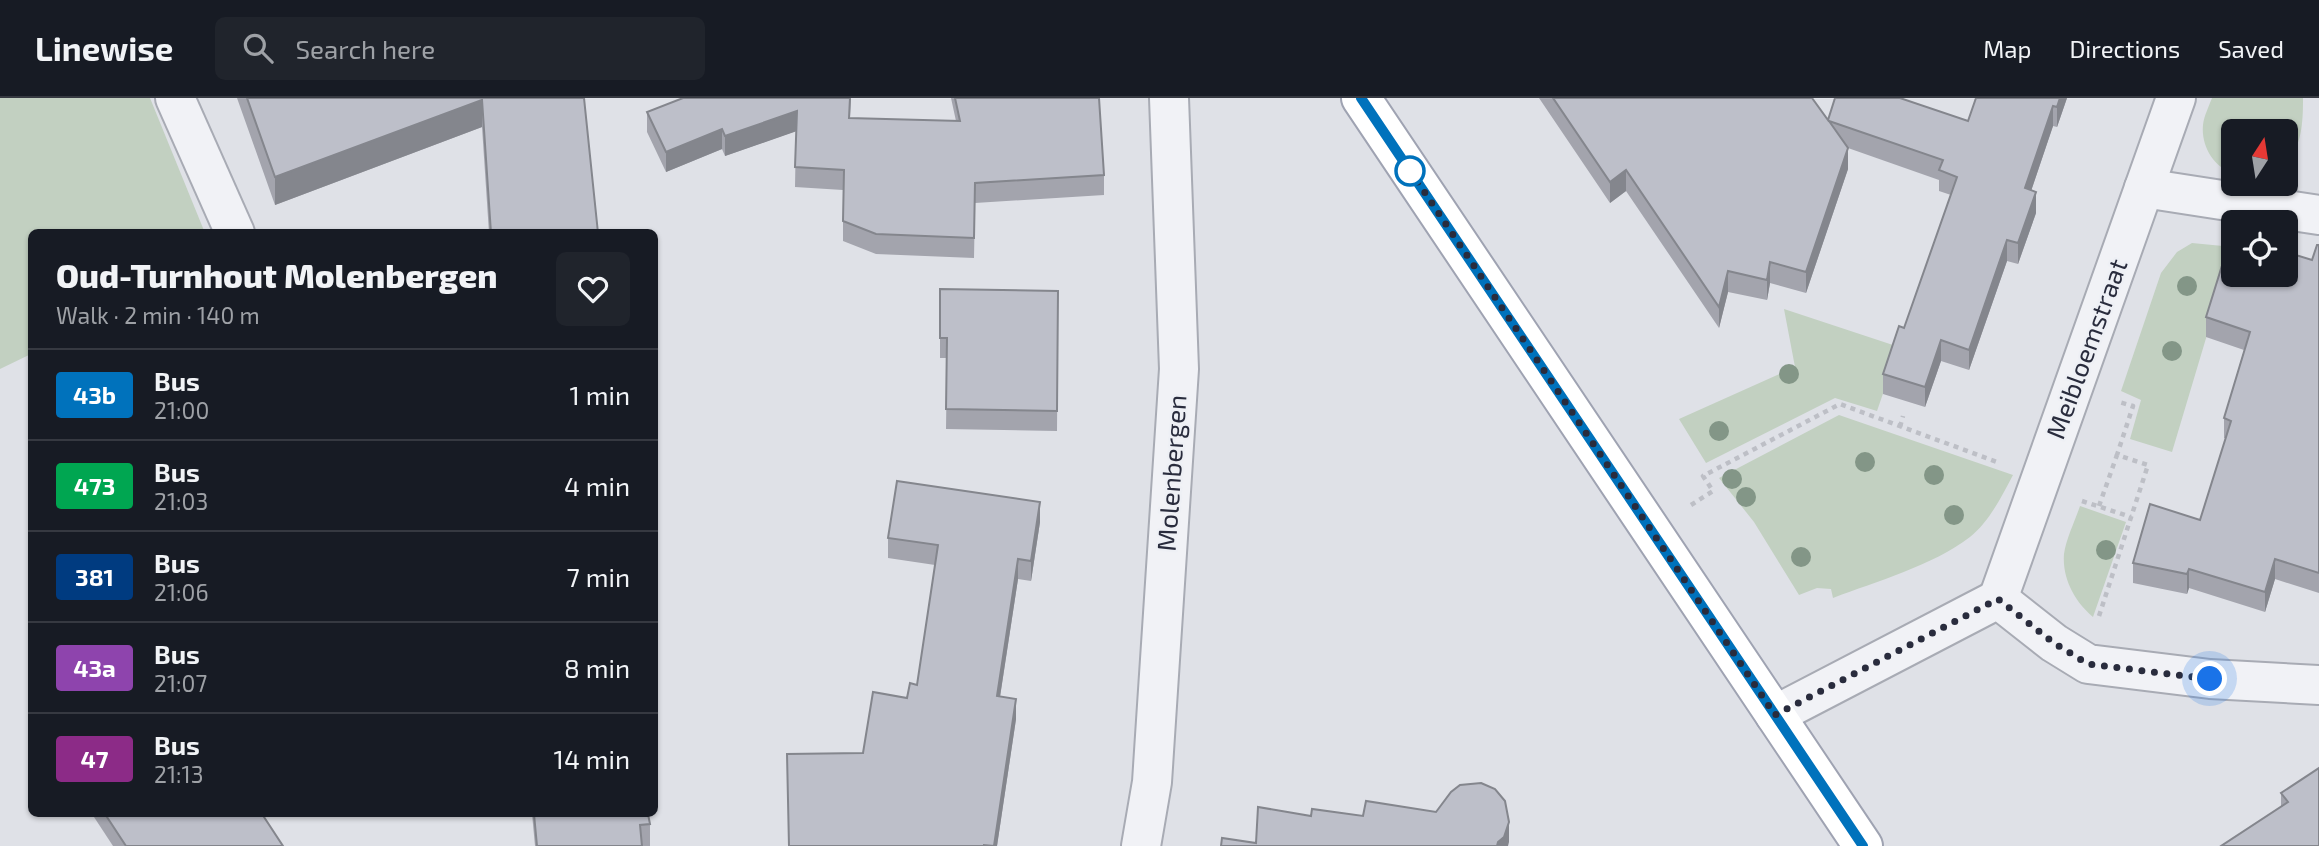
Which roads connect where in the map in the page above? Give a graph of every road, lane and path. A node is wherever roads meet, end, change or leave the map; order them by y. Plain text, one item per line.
1 (175, 98) edge
2 (1169, 98) edge
3 (1361, 98) edge
4 (2176, 98) edge
5 (2144, 188) junction
6 (2319, 215) edge
7 (233, 229) edge
8 (2074, 386) junction
9 (1903, 416) dead end
10 (1900, 426) junction
11 (2117, 455) junction
12 (2041, 478) junction
13 (2099, 506) dead end
14 (1652, 530) junction
15 (1998, 599) junction
16 (2088, 664) junction
17 (2319, 684) edge
18 (1775, 715) junction
19 (1141, 846) edge
20 (1863, 846) edge

1 - 7 street
2 - 19 street, Molenbergen
3 - 14 main road
4 - 5 street, Meibloemstraat
5 - 6 street
5 - 8 street, Meibloemstraat
8 - 11 path
8 - 12 street, Meibloemstraat
9 - 10 path
10 - 12 path
10 - 14 path
11 - 13 path
11 - 16 path
12 - 15 street, Meibloemstraat
14 - 18 main road
15 - 16 street
15 - 18 street
16 - 17 street
18 - 20 main road

